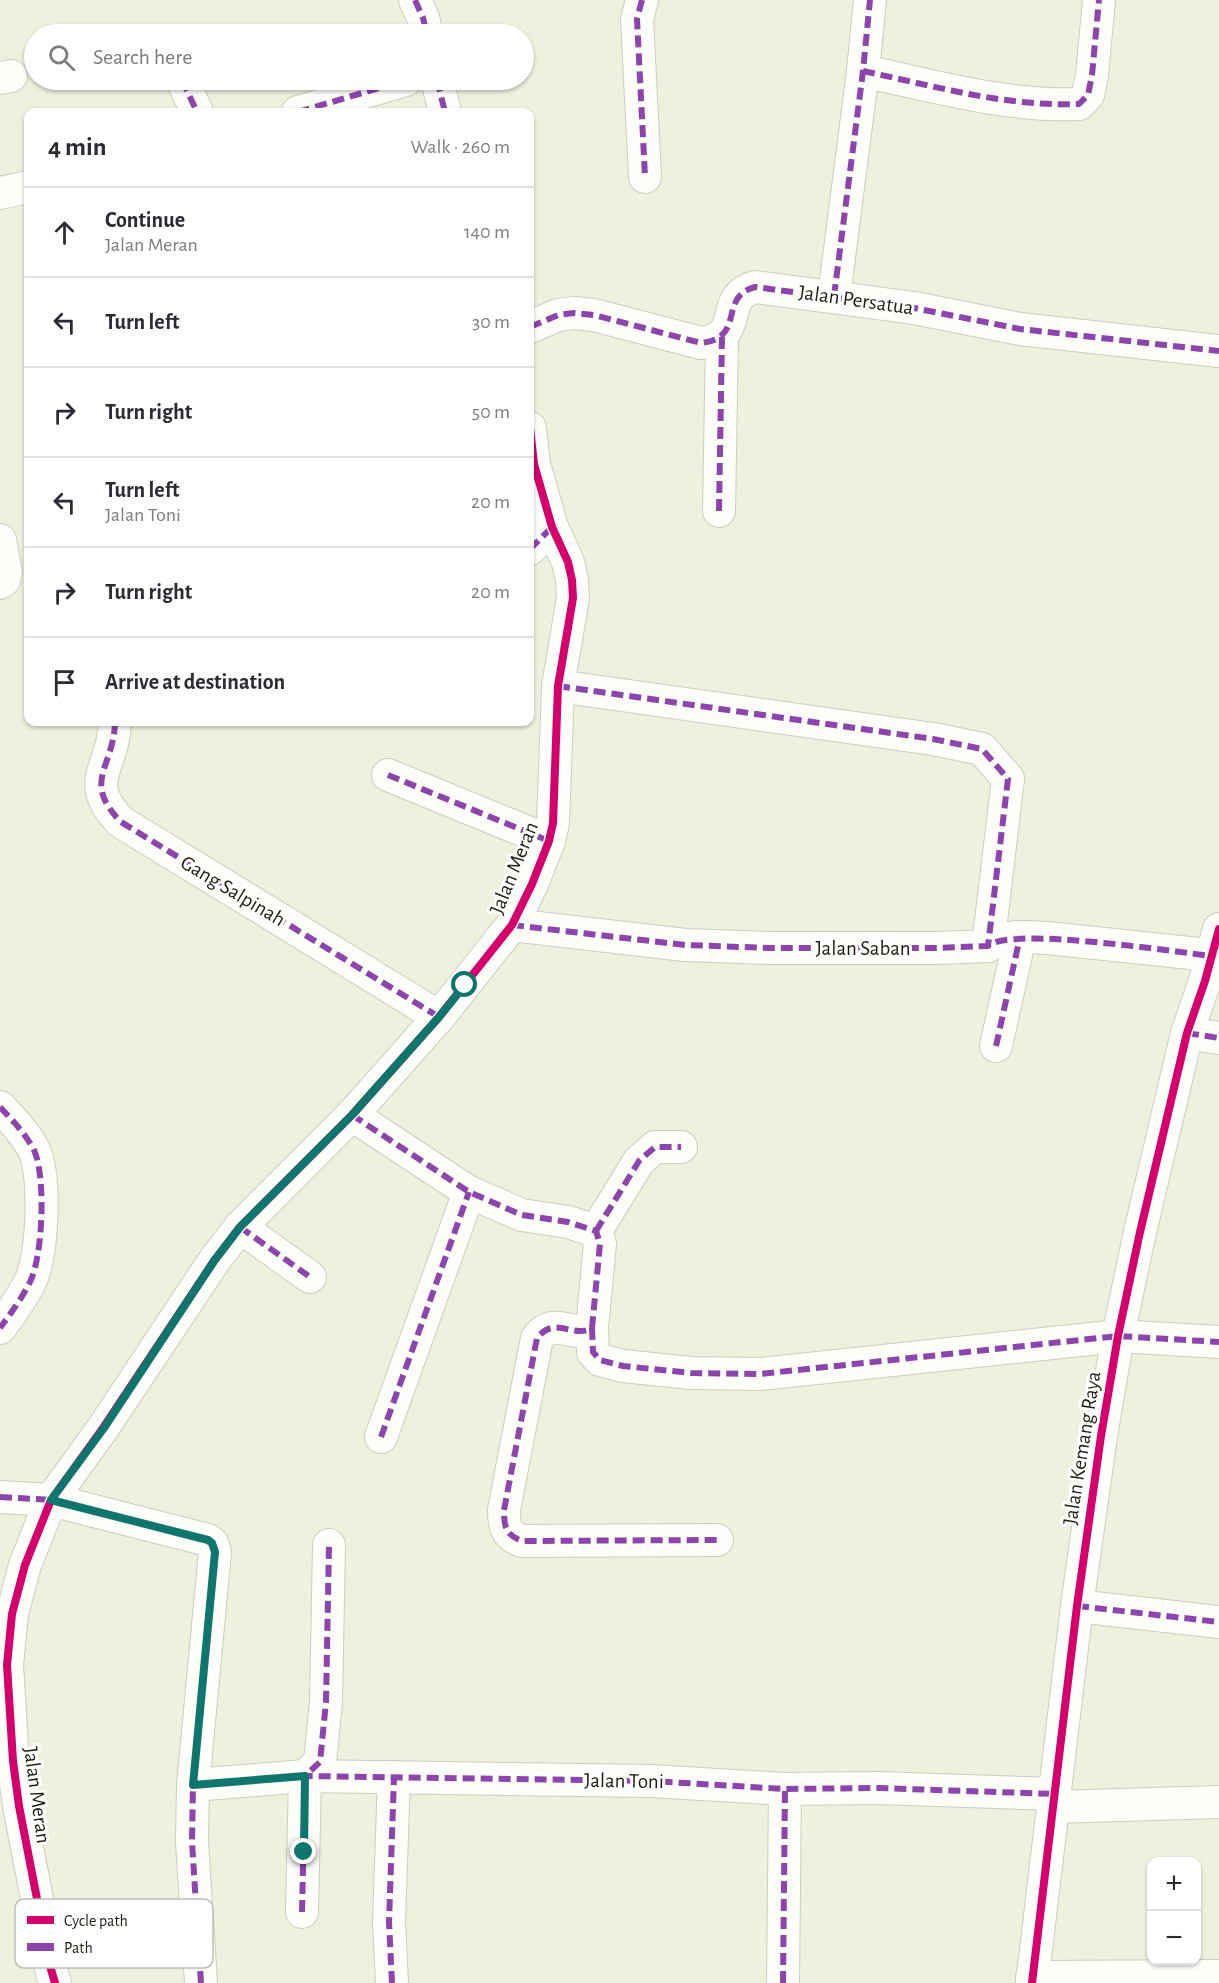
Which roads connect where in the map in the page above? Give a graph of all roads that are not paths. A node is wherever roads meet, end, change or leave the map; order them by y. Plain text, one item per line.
1 (415, 0) edge
2 (642, 0) edge
3 (870, 0) edge
4 (1099, 0) edge
5 (424, 24) edge
6 (863, 71) junction
7 (187, 90) edge
8 (372, 90) edge
9 (440, 90) edge
10 (195, 108) edge
11 (312, 108) edge
12 (444, 108) edge
13 (645, 177) dead end
14 (24, 189) edge
15 (0, 194) edge
16 (834, 296) junction
17 (534, 325) edge
18 (722, 337) junction
19 (1219, 351) edge
20 (534, 464) edge
21 (718, 511) dead end
22 (552, 527) junction
23 (0, 540) edge
24 (534, 545) edge
25 (0, 583) edge
26 (558, 686) junction
27 (115, 726) edge
28 (388, 775) dead end
29 (549, 841) junction
30 (512, 925) junction
31 (1020, 938) junction
32 (988, 946) junction
33 (1217, 947) edge
34 (439, 1017) junction
35 (1187, 1033) junction
36 (1219, 1038) edge
37 (996, 1046) dead end
38 (0, 1107) edge
39 (352, 1115) junction
40 (681, 1147) dead end
41 (468, 1192) junction
42 (240, 1227) junction
43 (596, 1231) junction
44 (310, 1277) dead end
45 (0, 1328) edge
46 (592, 1328) junction
47 (1118, 1336) junction
48 (1219, 1342) edge
49 (381, 1437) dead end
50 (0, 1497) edge
51 (51, 1500) junction
52 (717, 1540) dead end
53 (329, 1545) dead end
54 (1077, 1606) junction
55 (1219, 1622) edge
56 (305, 1776) junction
57 (394, 1777) junction
58 (193, 1785) junction
59 (784, 1789) junction
60 (1054, 1800) junction
61 (1219, 1802) edge
62 (36, 1899) edge
63 (196, 1899) edge
64 (302, 1912) dead end
65 (52, 1968) edge
66 (200, 1968) edge
67 (1219, 1976) edge
68 (1032, 1980) edge
69 (56, 1983) edge
70 (201, 1983) edge
71 (392, 1983) edge
72 (783, 1983) edge

1 - 5 street
2 - 13 street
3 - 6 street
4 - 6 street
6 - 16 street
7 - 10 street
8 - 11 street
9 - 12 street
14 - 15 street
16 - 18 street, Jalan Persatua
16 - 19 street, Jalan Persatua
17 - 18 street
18 - 21 street
20 - 22 street, Jalan Meran
22 - 24 street
22 - 26 street, Jalan Meran
23 - 25 street
26 - 29 street, Jalan Meran
26 - 32 street
27 - 34 street, Gang Salpinah
28 - 29 street
29 - 30 street, Jalan Meran
30 - 32 street, Jalan Saban
30 - 34 street, Jalan Meran
31 - 32 street, Jalan Saban
31 - 33 street, Jalan Saban
31 - 37 street
33 - 35 street, Jalan Kemang Raya
34 - 39 street, Jalan Meran
35 - 36 street
35 - 47 street, Jalan Kemang Raya
38 - 45 street
39 - 41 street
39 - 42 street, Jalan Meran
40 - 43 street
41 - 43 street
41 - 49 street
42 - 44 street
42 - 51 street, Jalan Meran
43 - 46 street
46 - 47 street
46 - 52 street
47 - 48 street
47 - 54 street, Jalan Kemang Raya
50 - 51 street
51 - 58 street
51 - 62 street, Jalan Meran
53 - 56 street
54 - 55 street
54 - 60 street, Jalan Kemang Raya
56 - 57 street, Jalan Toni
56 - 58 street, Jalan Toni
56 - 64 street
57 - 59 street, Jalan Toni
57 - 71 street
58 - 63 street
59 - 60 street, Jalan Toni
59 - 72 street
60 - 61 street, Jalan Toni
60 - 68 street, Jalan Kemang Raya
65 - 69 street, Jalan Meran
66 - 70 street
67 - 68 street

